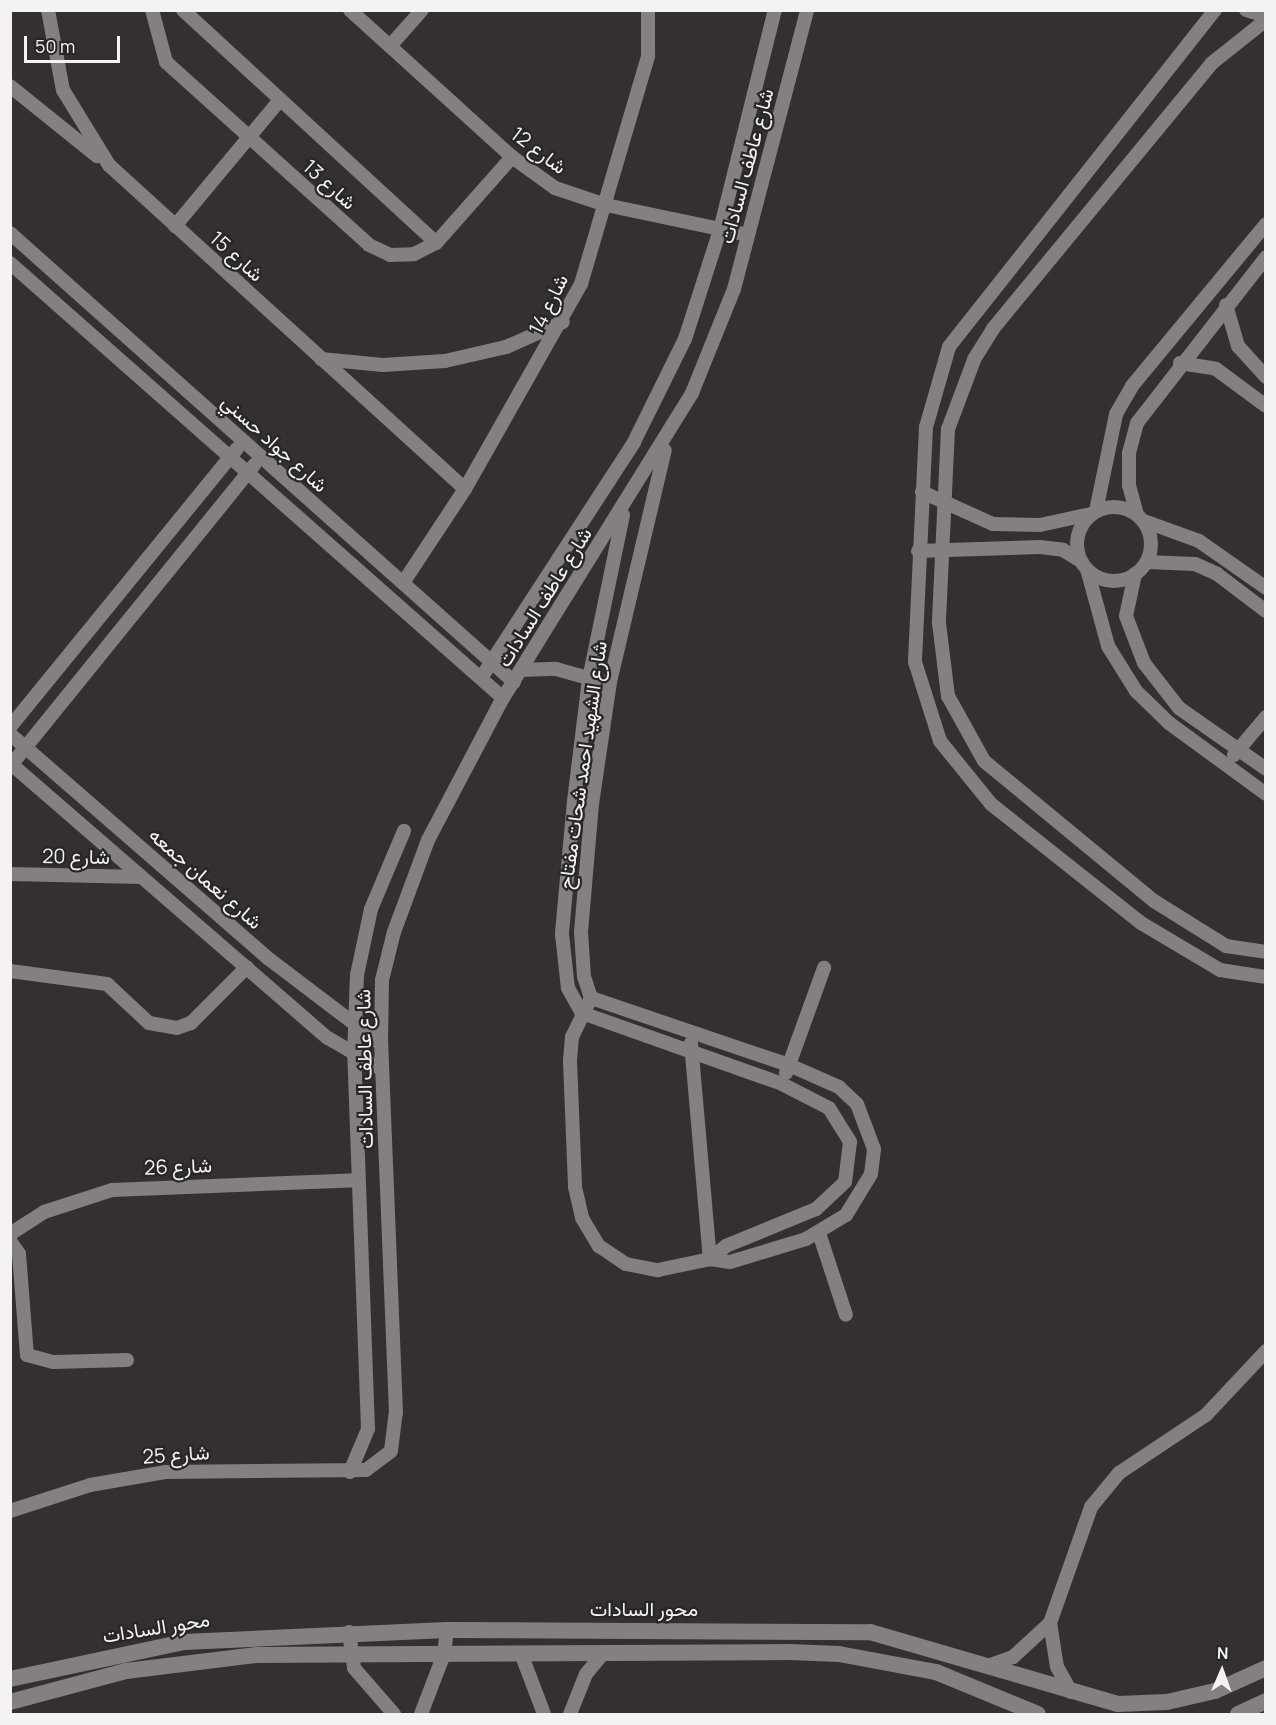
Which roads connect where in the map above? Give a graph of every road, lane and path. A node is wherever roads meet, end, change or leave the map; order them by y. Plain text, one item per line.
1 (48, 10) edge
2 (152, 10) edge
3 (183, 10) edge
4 (350, 10) edge
5 (422, 10) edge
6 (648, 10) edge
7 (764, 10) edge
8 (775, 10) edge
9 (807, 10) edge
10 (1215, 10) edge
11 (1246, 10) edge
12 (1266, 18) edge
13 (769, 36) junction
14 (390, 46) junction
15 (10, 86) edge
16 (280, 100) junction
17 (249, 137) junction
18 (512, 157) junction
19 (109, 165) junction
20 (606, 205) junction
21 (1266, 224) edge
22 (175, 226) junction
23 (720, 230) junction
24 (10, 233) edge
25 (748, 236) junction
26 (436, 243) junction
27 (1266, 257) edge
28 (10, 263) edge
29 (1226, 305) junction
30 (563, 322) junction
31 (321, 358) junction
32 (1180, 363) junction
33 (1266, 377) edge
34 (1266, 406) edge
35 (668, 439) junction
36 (244, 441) junction
37 (231, 456) junction
38 (261, 456) junction
39 (248, 472) junction
40 (465, 489) junction
41 (922, 492) junction
42 (945, 502) junction
43 (625, 505) junction
44 (1094, 512) junction
45 (1141, 518) junction
46 (943, 549) junction
47 (918, 551) junction
48 (1147, 562) junction
49 (1085, 565) junction
50 (1135, 574) junction
51 (403, 583) junction
52 (1266, 588) edge
53 (1266, 611) edge
54 (492, 662) junction
55 (521, 669) junction
56 (481, 678) junction
57 (590, 679) junction
58 (514, 682) junction
59 (610, 682) junction
60 (503, 698) junction
61 (1266, 717) edge
62 (10, 727) edge
63 (10, 734) edge
64 (24, 742) junction
65 (1239, 749) junction
66 (11, 763) edge
67 (1264, 764) edge
68 (1226, 765) junction
69 (1247, 780) junction
70 (1266, 794) edge
71 (404, 831) dead end
72 (10, 874) edge
73 (141, 877) junction
74 (1266, 952) edge
75 (247, 967) junction
76 (824, 968) dead end
77 (10, 971) edge
78 (357, 975) junction
79 (1266, 977) edge
80 (382, 980) junction
81 (591, 998) junction
82 (582, 1013) junction
83 (353, 1027) junction
84 (690, 1031) junction
85 (381, 1044) junction
86 (692, 1052) junction
87 (354, 1056) junction
88 (789, 1065) junction
89 (381, 1069) junction
90 (782, 1084) junction
91 (357, 1180) junction
92 (12, 1232) edge
93 (819, 1233) junction
94 (710, 1259) junction
95 (846, 1315) dead end
96 (1266, 1351) edge
97 (127, 1360) dead end
98 (350, 1472) junction
99 (10, 1511) edge
100 (1050, 1623) junction
101 (447, 1630) junction
102 (349, 1632) junction
103 (444, 1654) junction
104 (602, 1655) junction
105 (350, 1656) junction
106 (522, 1656) junction
107 (990, 1665) junction
108 (1266, 1668) edge
109 (10, 1679) edge
110 (1071, 1693) junction
111 (1266, 1701) edge
112 (10, 1702) edge
113 (1246, 1713) edge
114 (394, 1714) edge
115 (422, 1714) edge
116 (544, 1714) edge
117 (570, 1714) edge
118 (1038, 1714) edge

1 - 19 street, شارع 15
2 - 17 street, شارع 13
3 - 16 street
4 - 14 street, شارع 12
5 - 14 street
6 - 20 street, شارع 14
7 - 13 street
8 - 13 street, شارع عاطف السادات
9 - 25 street, شارع عاطف السادات
10 - 41 street
11 - 12 street
12 - 42 street
13 - 23 street, شارع عاطف السادات
14 - 18 street, شارع 12
15 - 19 street
16 - 17 street
16 - 26 street
17 - 22 street
17 - 26 street, شارع 13
18 - 20 street, شارع 12
18 - 26 street, شارع 13
19 - 22 street, شارع 15
20 - 23 street, شارع 12
20 - 30 street, شارع 14
21 - 44 street
22 - 31 street, شارع 15
23 - 25 street, شارع 12
23 - 54 street, شارع عاطف السادات
24 - 36 street, شارع جواد حسني
25 - 35 street, شارع عاطف السادات
27 - 29 street
28 - 37 street, شارع جواد حسني
29 - 32 street
29 - 33 street
30 - 31 street
30 - 40 street, شارع 14
31 - 40 street, شارع 15
32 - 34 street
32 - 45 street
35 - 43 street, شارع عاطف السادات
35 - 59 street, شارع الشهيد احمد شحات مفتاح
36 - 37 street
36 - 38 street, شارع جواد حسني
37 - 39 street, شارع جواد حسني
37 - 62 street
38 - 39 street
38 - 51 street, شارع جواد حسني
39 - 56 street, شارع جواد حسني
39 - 64 street
40 - 51 street, شارع 14
41 - 42 street
41 - 47 street
42 - 44 street
42 - 46 street
43 - 55 street, شارع عاطف السادات
43 - 57 street, شارع الشهيد احمد شحات مفتاح
44 - 45 street
44 - 49 street
45 - 48 street
45 - 52 street
46 - 47 street
46 - 49 street
46 - 74 street
47 - 79 street
48 - 50 street
48 - 53 street
49 - 50 street
49 - 68 street
50 - 65 street
51 - 54 street, شارع جواد حسني
54 - 56 street, شارع عاطف السادات
54 - 58 street, شارع جواد حسني
55 - 57 street
55 - 58 street, شارع عاطف السادات
56 - 60 street, شارع جواد حسني
57 - 59 street
57 - 82 street, شارع الشهيد احمد شحات مفتاح
58 - 60 street, شارع عاطف السادات
59 - 81 street, شارع الشهيد احمد شحات مفتاح
60 - 80 street, شارع عاطف السادات
61 - 65 street
63 - 64 street, شارع نعمان جمعه
64 - 66 street
64 - 83 street, شارع نعمان جمعه
65 - 67 street
65 - 68 street
66 - 73 street, شارع نعمان جمعه
67 - 69 street
68 - 69 street
69 - 70 street
71 - 78 street, شارع عاطف السادات
72 - 73 street, شارع 20
73 - 75 street, شارع نعمان جمعه
75 - 77 street
75 - 87 street, شارع نعمان جمعه
76 - 88 street
78 - 80 street
78 - 83 street, شارع عاطف السادات
80 - 85 street, شارع عاطف السادات
81 - 82 street
81 - 84 street
82 - 86 street
82 - 94 street
83 - 85 street, شارع نعمان جمعه
83 - 87 street, شارع عاطف السادات
84 - 86 street
84 - 88 street
85 - 89 street, شارع عاطف السادات
86 - 90 street
86 - 94 street
87 - 89 street, شارع نعمان جمعه
87 - 91 street, شارع عاطف السادات
88 - 90 street
88 - 93 street
89 - 98 street, شارع عاطف السادات
90 - 94 street
91 - 92 street, شارع 26
91 - 98 street, شارع عاطف السادات
92 - 97 street
93 - 94 street
93 - 95 street
96 - 100 street
98 - 99 street, شارع 25
100 - 107 street
100 - 110 street
101 - 102 street, محور السادات
101 - 103 street
101 - 107 street, محور السادات
102 - 105 street
102 - 109 street, محور السادات
103 - 105 street, محور السادات
103 - 106 street, محور السادات
103 - 115 street
104 - 106 street, محور السادات
104 - 117 street
104 - 118 street, محور السادات
105 - 112 street, محور السادات
105 - 114 street
106 - 116 street
107 - 110 street, محور السادات
108 - 110 street, محور السادات
111 - 113 street

